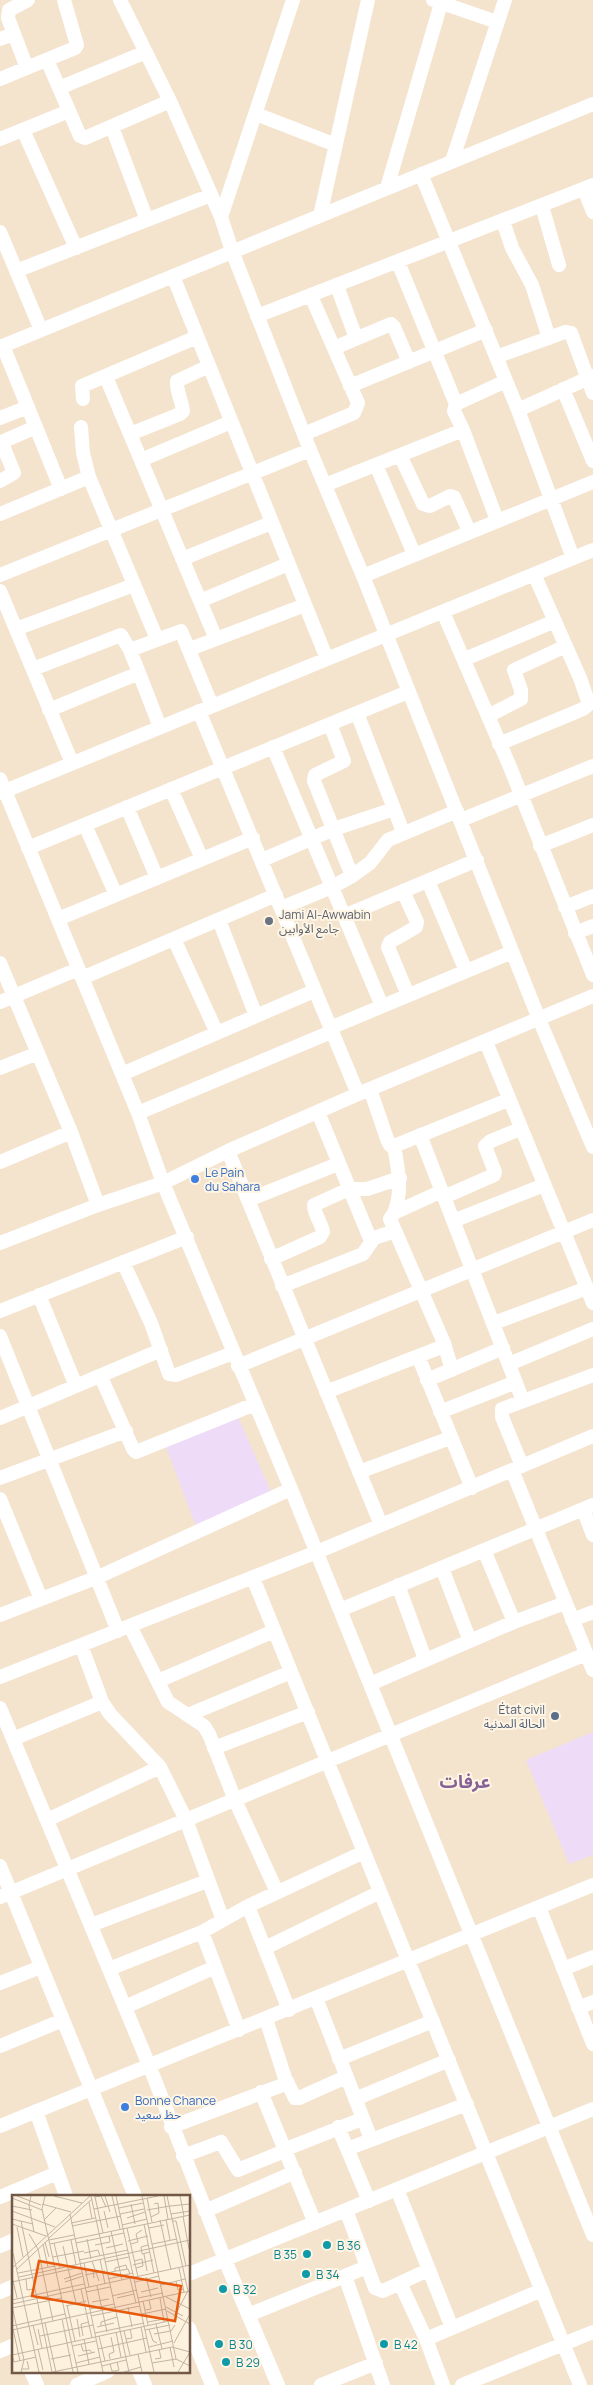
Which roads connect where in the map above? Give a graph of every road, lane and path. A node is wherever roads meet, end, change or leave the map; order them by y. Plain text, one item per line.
1 (28, 0) edge
2 (64, 0) edge
3 (120, 0) edge
4 (293, 0) edge
5 (368, 0) edge
6 (505, 0) edge
7 (438, 1) edge
8 (497, 22) junction
9 (14, 34) junction
10 (0, 39) edge
11 (146, 52) junction
12 (47, 60) junction
13 (27, 68) junction
14 (0, 79) edge
15 (59, 88) junction
16 (170, 101) junction
17 (593, 104) edge
18 (69, 111) junction
19 (256, 114) junction
20 (112, 127) junction
21 (23, 130) junction
22 (0, 139) edge
23 (336, 145) junction
24 (452, 161) junction
25 (421, 174) junction
26 (589, 187) edge
27 (387, 188) junction
28 (211, 195) junction
29 (542, 206) junction
30 (593, 212) edge
31 (320, 216) junction
32 (221, 217) junction
33 (147, 220) junction
34 (503, 221) junction
35 (0, 232) edge
36 (450, 242) junction
37 (76, 248) junction
38 (232, 251) junction
39 (398, 262) junction
40 (559, 264) dead end
41 (15, 268) junction
42 (0, 269) edge
43 (173, 276) junction
44 (336, 286) junction
45 (311, 296) junction
46 (257, 316) junction
47 (41, 330) junction
48 (486, 330) junction
49 (197, 337) junction
50 (356, 338) junction
51 (550, 338) junction
52 (2, 346) edge
53 (334, 348) junction
54 (436, 351) junction
55 (496, 357) junction
56 (410, 362) junction
57 (209, 366) junction
58 (106, 377) junction
59 (590, 377) edge
60 (506, 381) junction
61 (350, 386) junction
62 (564, 389) junction
63 (593, 393) edge
64 (83, 398) dead end
65 (456, 404) junction
66 (28, 407) junction
67 (518, 410) junction
68 (0, 418) edge
69 (231, 422) junction
70 (36, 427) junction
71 (81, 427) dead end
72 (462, 430) junction
73 (130, 434) junction
74 (304, 434) junction
75 (310, 450) junction
76 (400, 455) junction
77 (141, 460) junction
78 (593, 461) edge
79 (376, 465) junction
80 (251, 474) junction
81 (89, 477) junction
82 (0, 481) edge
83 (593, 482) edge
84 (325, 485) junction
85 (61, 489) junction
86 (552, 498) junction
87 (162, 510) junction
88 (0, 514) edge
89 (497, 520) junction
90 (271, 523) junction
91 (112, 530) junction
92 (469, 531) junction
93 (414, 554) junction
94 (592, 555) edge
95 (573, 558) junction
96 (182, 559) junction
97 (288, 564) junction
98 (534, 574) junction
99 (0, 575) edge
100 (363, 576) junction
101 (134, 584) junction
102 (0, 591) edge
103 (200, 601) junction
104 (305, 605) junction
105 (443, 612) junction
106 (555, 621) junction
107 (16, 629) junction
108 (386, 635) junction
109 (157, 639) junction
110 (216, 640) junction
111 (566, 646) junction
112 (130, 650) junction
113 (190, 650) junction
114 (327, 659) junction
115 (465, 659) junction
116 (33, 669) junction
117 (138, 673) junction
118 (588, 686) edge
119 (408, 692) junction
120 (206, 708) junction
121 (49, 710) junction
122 (357, 713) junction
123 (488, 716) junction
124 (330, 724) junction
125 (160, 727) junction
126 (499, 744) junction
127 (273, 747) junction
128 (72, 763) junction
129 (593, 766) edge
130 (223, 768) junction
131 (2, 787) edge
132 (171, 789) junction
133 (520, 796) junction
134 (127, 807) junction
135 (394, 809) junction
136 (459, 816) junction
137 (85, 825) junction
138 (593, 825) edge
139 (334, 829) junction
140 (403, 832) junction
141 (252, 838) junction
142 (311, 838) junction
143 (540, 846) junction
144 (28, 848) junction
145 (202, 859) junction
146 (262, 860) junction
147 (477, 860) junction
148 (352, 876) junction
149 (157, 878) junction
150 (428, 881) junction
151 (332, 887) junction
152 (403, 891) junction
153 (116, 895) junction
154 (593, 896) edge
155 (278, 902) junction
156 (565, 907) junction
157 (344, 916) junction
158 (58, 919) junction
159 (219, 920) junction
160 (593, 926) edge
161 (576, 933) junction
162 (174, 939) junction
163 (512, 952) junction
164 (0, 963) edge
165 (466, 971) junction
166 (80, 973) junction
167 (593, 975) edge
168 (314, 991) junction
169 (408, 995) junction
170 (14, 996) junction
171 (593, 996) edge
172 (0, 1002) edge
173 (382, 1006) junction
174 (256, 1016) junction
175 (539, 1019) junction
176 (331, 1030) junction
177 (217, 1033) junction
178 (486, 1042) junction
179 (38, 1054) junction
180 (0, 1068) edge
181 (122, 1074) junction
182 (364, 1091) junction
183 (508, 1100) junction
184 (318, 1112) junction
185 (138, 1113) junction
186 (520, 1129) junction
187 (71, 1132) junction
188 (420, 1135) junction
189 (394, 1146) junction
190 (593, 1147) edge
191 (228, 1151) junction
192 (0, 1162) edge
193 (338, 1164) junction
194 (400, 1178) junction
195 (162, 1183) junction
196 (544, 1185) junction
197 (349, 1189) junction
198 (443, 1194) junction
199 (248, 1200) junction
200 (98, 1205) junction
201 (394, 1213) junction
202 (593, 1220) edge
203 (453, 1221) junction
204 (395, 1231) junction
205 (564, 1232) junction
206 (187, 1237) junction
207 (371, 1241) junction
208 (0, 1243) edge
209 (271, 1258) junction
210 (123, 1262) junction
211 (472, 1269) junction
212 (282, 1286) junction
213 (587, 1288) junction
214 (420, 1291) junction
215 (39, 1295) junction
216 (593, 1303) edge
217 (0, 1310) edge
218 (494, 1323) junction
219 (593, 1329) edge
220 (0, 1336) edge
221 (303, 1339) junction
222 (444, 1346) junction
223 (503, 1348) junction
224 (161, 1350) junction
225 (418, 1356) junction
226 (235, 1360) junction
227 (509, 1364) junction
228 (452, 1370) junction
229 (593, 1375) edge
230 (101, 1376) junction
231 (428, 1380) junction
232 (516, 1382) junction
233 (76, 1386) junction
234 (326, 1392) junction
235 (523, 1401) junction
236 (255, 1404) junction
237 (28, 1405) junction
238 (440, 1412) junction
239 (0, 1418) edge
240 (126, 1431) junction
241 (593, 1436) edge
242 (450, 1438) junction
243 (49, 1458) junction
244 (517, 1468) junction
245 (359, 1472) junction
246 (0, 1478) edge
247 (472, 1488) junction
248 (291, 1489) junction
249 (2, 1506) edge
250 (588, 1507) edge
251 (381, 1525) junction
252 (536, 1529) junction
253 (593, 1535) edge
254 (484, 1550) junction
255 (316, 1552) junction
256 (442, 1568) junction
257 (98, 1578) junction
258 (252, 1578) junction
259 (398, 1585) junction
260 (41, 1599) junction
261 (565, 1603) junction
262 (340, 1610) junction
263 (593, 1612) edge
264 (0, 1615) edge
265 (572, 1620) junction
266 (514, 1622) junction
267 (124, 1628) junction
268 (274, 1631) junction
269 (470, 1641) junction
270 (81, 1646) junction
271 (586, 1654) junction
272 (425, 1659) junction
273 (593, 1670) edge
274 (291, 1672) junction
275 (0, 1677) edge
276 (158, 1681) junction
277 (370, 1684) junction
278 (102, 1702) junction
279 (0, 1708) edge
280 (308, 1712) junction
281 (188, 1716) junction
282 (391, 1735) junction
283 (13, 1739) junction
284 (214, 1748) junction
285 (327, 1761) junction
286 (160, 1768) junction
287 (235, 1800) junction
288 (47, 1820) junction
289 (186, 1820) junction
290 (364, 1852) junction
291 (0, 1866) edge
292 (68, 1869) junction
293 (208, 1881) junction
294 (593, 1885) edge
295 (277, 1892) junction
296 (380, 1892) junction
297 (5, 1895) edge
298 (248, 1906) junction
299 (539, 1908) junction
300 (224, 1920) junction
301 (91, 1925) junction
302 (202, 1932) junction
303 (472, 1935) junction
304 (265, 1948) junction
305 (593, 1957) edge
306 (409, 1961) junction
307 (41, 1967) junction
308 (214, 1968) junction
309 (109, 1969) junction
310 (562, 1969) junction
311 (0, 1983) edge
312 (316, 1998) junction
313 (593, 2002) edge
314 (125, 2007) junction
315 (578, 2008) junction
316 (289, 2010) junction
317 (266, 2019) junction
318 (63, 2020) junction
319 (433, 2021) junction
320 (239, 2030) junction
321 (593, 2044) edge
322 (0, 2046) edge
323 (339, 2059) junction
324 (449, 2060) junction
325 (149, 2065) junction
326 (346, 2077) junction
327 (288, 2083) junction
328 (91, 2089) junction
329 (261, 2092) junction
330 (355, 2099) junction
331 (467, 2104) junction
332 (593, 2109) edge
333 (36, 2111) junction
334 (362, 2119) junction
335 (0, 2126) edge
336 (172, 2126) junction
337 (338, 2127) junction
338 (550, 2127) junction
339 (371, 2140) junction
340 (286, 2149) junction
341 (347, 2149) junction
342 (487, 2153) junction
343 (183, 2156) junction
344 (295, 2172) junction
345 (57, 2173) junction
346 (397, 2189) junction
347 (66, 2195) edge
348 (135, 2195) edge
349 (0, 2197) edge
350 (369, 2200) junction
351 (346, 2210) junction
352 (205, 2211) junction
353 (315, 2223) junction
354 (593, 2235) edge
355 (12, 2241) edge
356 (0, 2246) edge
357 (225, 2260) junction
358 (367, 2268) junction
359 (428, 2270) junction
360 (190, 2274) edge
361 (345, 2276) junction
362 (401, 2285) junction
363 (12, 2287) edge
364 (542, 2290) junction
365 (0, 2292) edge
366 (248, 2315) junction
367 (452, 2328) junction
368 (190, 2330) edge
369 (593, 2332) edge
370 (426, 2339) junction
371 (564, 2344) junction
372 (12, 2346) edge
373 (0, 2351) edge
374 (376, 2363) junction
375 (32, 2372) edge
376 (106, 2372) edge
377 (139, 2372) edge
378 (468, 2384) edge
379 (37, 2385) edge
380 (77, 2385) edge
381 (145, 2385) edge
382 (212, 2385) edge
383 (278, 2385) edge
384 (320, 2385) edge
385 (383, 2385) edge
386 (443, 2385) edge
387 (580, 2385) edge

1 - 9 street
2 - 12 street
3 - 11 street
4 - 19 street
5 - 23 street
6 - 8 street
7 - 8 street
7 - 27 street
8 - 24 street
9 - 10 street
9 - 13 street
11 - 15 street
11 - 16 street
12 - 13 street
12 - 15 street
13 - 14 street
15 - 18 street
16 - 20 street
16 - 28 street
17 - 24 street
18 - 20 street
18 - 21 street
19 - 23 street
19 - 32 street
20 - 33 street
21 - 22 street
21 - 37 street
23 - 31 street
24 - 25 street
25 - 27 street
25 - 36 street
26 - 29 street
26 - 30 street
27 - 31 street
28 - 32 street
28 - 33 street
29 - 34 street
29 - 40 street
31 - 38 street
32 - 38 street
33 - 37 street
34 - 36 street
34 - 51 street
35 - 41 street
36 - 39 street
36 - 48 street
37 - 41 street
38 - 43 street
38 - 46 street
39 - 44 street
39 - 54 street
41 - 42 street
41 - 47 street
43 - 47 street
43 - 49 street
44 - 45 street
44 - 50 street
45 - 46 street
45 - 53 street
46 - 74 street
47 - 52 street
48 - 54 street
48 - 55 street
49 - 57 street
49 - 58 street
50 - 53 street
50 - 56 street
51 - 55 street
51 - 59 street
52 - 66 street
53 - 61 street
54 - 56 street
54 - 65 street
55 - 60 street
56 - 61 street
57 - 69 street
57 - 73 street
58 - 64 street
58 - 73 street
59 - 62 street
59 - 63 street
60 - 65 street
60 - 67 street
61 - 74 street
62 - 67 street
62 - 78 street
65 - 72 street
66 - 68 street
66 - 70 street
67 - 86 street
69 - 77 street
69 - 80 street
70 - 82 street
70 - 85 street
71 - 81 street
72 - 76 street
72 - 89 street
73 - 77 street
74 - 75 street
75 - 80 street
75 - 84 street
76 - 79 street
76 - 92 street
77 - 87 street
79 - 84 street
79 - 93 street
80 - 87 street
80 - 90 street
81 - 85 street
81 - 91 street
83 - 86 street
84 - 100 street
85 - 88 street
86 - 89 street
86 - 95 street
87 - 91 street
87 - 96 street
89 - 92 street
90 - 96 street
90 - 97 street
91 - 99 street
91 - 101 street
92 - 93 street
93 - 100 street
94 - 95 street
95 - 98 street
96 - 103 street
97 - 103 street
97 - 104 street
98 - 105 street
98 - 106 street
100 - 108 street
101 - 107 street
101 - 109 street
102 - 107 street
103 - 110 street
104 - 110 street
104 - 114 street
105 - 108 street
105 - 115 street
106 - 111 street
106 - 115 street
107 - 116 street
108 - 114 street
108 - 119 street
109 - 112 street
109 - 113 street
110 - 113 street
111 - 118 street
111 - 123 street
112 - 116 street
112 - 117 street
113 - 120 street
114 - 120 street
115 - 123 street
116 - 121 street
117 - 121 street
117 - 125 street
118 - 126 street
119 - 122 street
119 - 136 street
120 - 125 street
120 - 130 street
121 - 128 street
122 - 124 street
122 - 135 street
123 - 126 street
124 - 127 street
124 - 139 street
125 - 128 street
126 - 133 street
127 - 130 street
127 - 142 street
128 - 131 street
129 - 133 street
130 - 132 street
130 - 141 street
131 - 144 street
132 - 134 street
132 - 145 street
133 - 136 street
133 - 143 street
134 - 137 street
134 - 149 street
135 - 139 street
135 - 140 street
136 - 140 street
136 - 147 street
137 - 144 street
137 - 153 street
138 - 143 street
139 - 142 street
139 - 148 street
140 - 148 street
141 - 145 street
141 - 146 street
142 - 146 street
142 - 151 street
143 - 156 street
144 - 158 street
145 - 149 street
146 - 155 street
147 - 150 street
147 - 163 street
148 - 151 street
149 - 153 street
150 - 152 street
150 - 165 street
151 - 155 street
151 - 157 street
152 - 157 street
152 - 169 street
153 - 158 street
154 - 156 street
155 - 159 street
155 - 168 street
156 - 161 street
157 - 173 street
158 - 166 street
159 - 162 street
159 - 174 street
160 - 161 street
161 - 167 street
162 - 166 street
162 - 177 street
163 - 165 street
163 - 175 street
164 - 170 street
165 - 169 street
166 - 170 street
166 - 181 street
168 - 174 street
168 - 176 street
169 - 173 street
170 - 172 street
170 - 179 street
171 - 175 street
173 - 176 street
174 - 177 street
175 - 178 street
175 - 190 street
176 - 182 street
176 - 185 street
177 - 181 street
178 - 182 street
178 - 183 street
179 - 180 street
179 - 187 street
181 - 185 street
182 - 184 street
182 - 189 street
183 - 186 street
183 - 188 street
184 - 191 street
184 - 193 street
185 - 195 street
186 - 196 street
186 - 198 street
187 - 192 street
187 - 200 street
188 - 189 street
188 - 198 street
189 - 194 street
191 - 195 street
191 - 199 street
193 - 197 street
193 - 199 street
194 - 197 street
194 - 201 street
195 - 200 street
195 - 206 street
196 - 203 street
196 - 205 street
197 - 207 street
197 - 209 street
198 - 201 street
198 - 203 street
199 - 209 street
200 - 208 street
201 - 204 street
202 - 205 street
203 - 211 street
204 - 207 street
204 - 214 street
205 - 211 street
205 - 213 street
206 - 210 street
206 - 226 street
207 - 212 street
209 - 212 street
210 - 215 street
210 - 224 street
211 - 214 street
211 - 218 street
212 - 221 street
213 - 216 street
213 - 218 street
214 - 221 street
214 - 222 street
215 - 217 street
215 - 233 street
218 - 223 street
219 - 227 street
220 - 237 street
221 - 226 street
221 - 234 street
222 - 225 street
222 - 228 street
223 - 227 street
223 - 228 street
224 - 226 street
224 - 230 street
225 - 231 street
225 - 234 street
226 - 236 street
227 - 232 street
228 - 231 street
229 - 235 street
230 - 233 street
230 - 240 street
231 - 238 street
232 - 235 street
232 - 238 street
233 - 237 street
234 - 245 street
235 - 244 street
236 - 240 street
236 - 248 street
237 - 239 street
237 - 243 street
238 - 242 street
240 - 243 street
241 - 244 street
242 - 245 street
242 - 247 street
243 - 246 street
243 - 257 street
244 - 247 street
244 - 252 street
245 - 251 street
247 - 251 street
248 - 255 street
248 - 257 street
249 - 260 street
250 - 252 street
250 - 253 street
251 - 255 street
252 - 254 street
252 - 261 street
254 - 256 street
254 - 266 street
255 - 258 street
255 - 262 street
256 - 259 street
256 - 269 street
257 - 260 street
257 - 267 street
258 - 267 street
258 - 268 street
259 - 262 street
259 - 272 street
260 - 264 street
261 - 265 street
261 - 266 street
262 - 277 street
263 - 265 street
265 - 271 street
266 - 269 street
267 - 270 street
267 - 276 street
268 - 274 street
268 - 276 street
269 - 272 street
270 - 275 street
270 - 278 street
271 - 273 street
271 - 282 street
272 - 277 street
274 - 280 street
274 - 281 street
276 - 281 street
277 - 282 street
278 - 283 street
278 - 286 street
279 - 283 street
280 - 284 street
280 - 285 street
281 - 284 street
282 - 285 street
282 - 303 street
283 - 288 street
284 - 287 street
285 - 287 street
285 - 290 street
286 - 288 street
286 - 289 street
287 - 289 street
287 - 295 street
288 - 292 street
289 - 292 street
289 - 293 street
290 - 295 street
290 - 296 street
291 - 297 street
292 - 297 street
292 - 301 street
293 - 300 street
293 - 301 street
294 - 299 street
295 - 298 street
296 - 304 street
296 - 306 street
297 - 307 street
298 - 300 street
298 - 304 street
299 - 303 street
299 - 310 street
300 - 302 street
301 - 309 street
302 - 308 street
302 - 309 street
303 - 306 street
303 - 338 street
304 - 316 street
305 - 310 street
306 - 312 street
306 - 319 street
307 - 311 street
307 - 318 street
308 - 314 street
308 - 320 street
309 - 314 street
310 - 315 street
312 - 316 street
312 - 323 street
313 - 315 street
314 - 325 street
315 - 321 street
316 - 317 street
317 - 320 street
317 - 327 street
318 - 322 street
318 - 328 street
319 - 323 street
319 - 324 street
320 - 325 street
323 - 326 street
324 - 330 street
324 - 331 street
325 - 328 street
325 - 336 street
326 - 327 street
326 - 330 street
327 - 329 street
328 - 333 street
328 - 348 street
329 - 336 street
329 - 340 street
330 - 334 street
331 - 339 street
331 - 342 street
332 - 338 street
333 - 335 street
333 - 345 street
334 - 337 street
334 - 339 street
336 - 343 street
337 - 340 street
337 - 341 street
338 - 342 street
338 - 354 street
339 - 341 street
340 - 343 street
340 - 344 street
341 - 350 street
342 - 346 street
342 - 364 street
343 - 352 street
344 - 352 street
344 - 353 street
345 - 347 street
345 - 349 street
346 - 350 street
346 - 359 street
350 - 351 street
351 - 353 street
351 - 358 street
352 - 357 street
353 - 357 street
355 - 356 street
357 - 360 street
357 - 366 street
358 - 361 street
358 - 362 street
359 - 362 street
359 - 367 street
361 - 366 street
361 - 374 street
362 - 370 street
363 - 365 street
364 - 367 street
364 - 371 street
366 - 383 street
367 - 370 street
368 - 382 street
369 - 371 street
370 - 386 street
371 - 378 street
371 - 387 street
372 - 373 street
374 - 384 street
374 - 385 street
375 - 379 street
376 - 380 street
377 - 381 street

